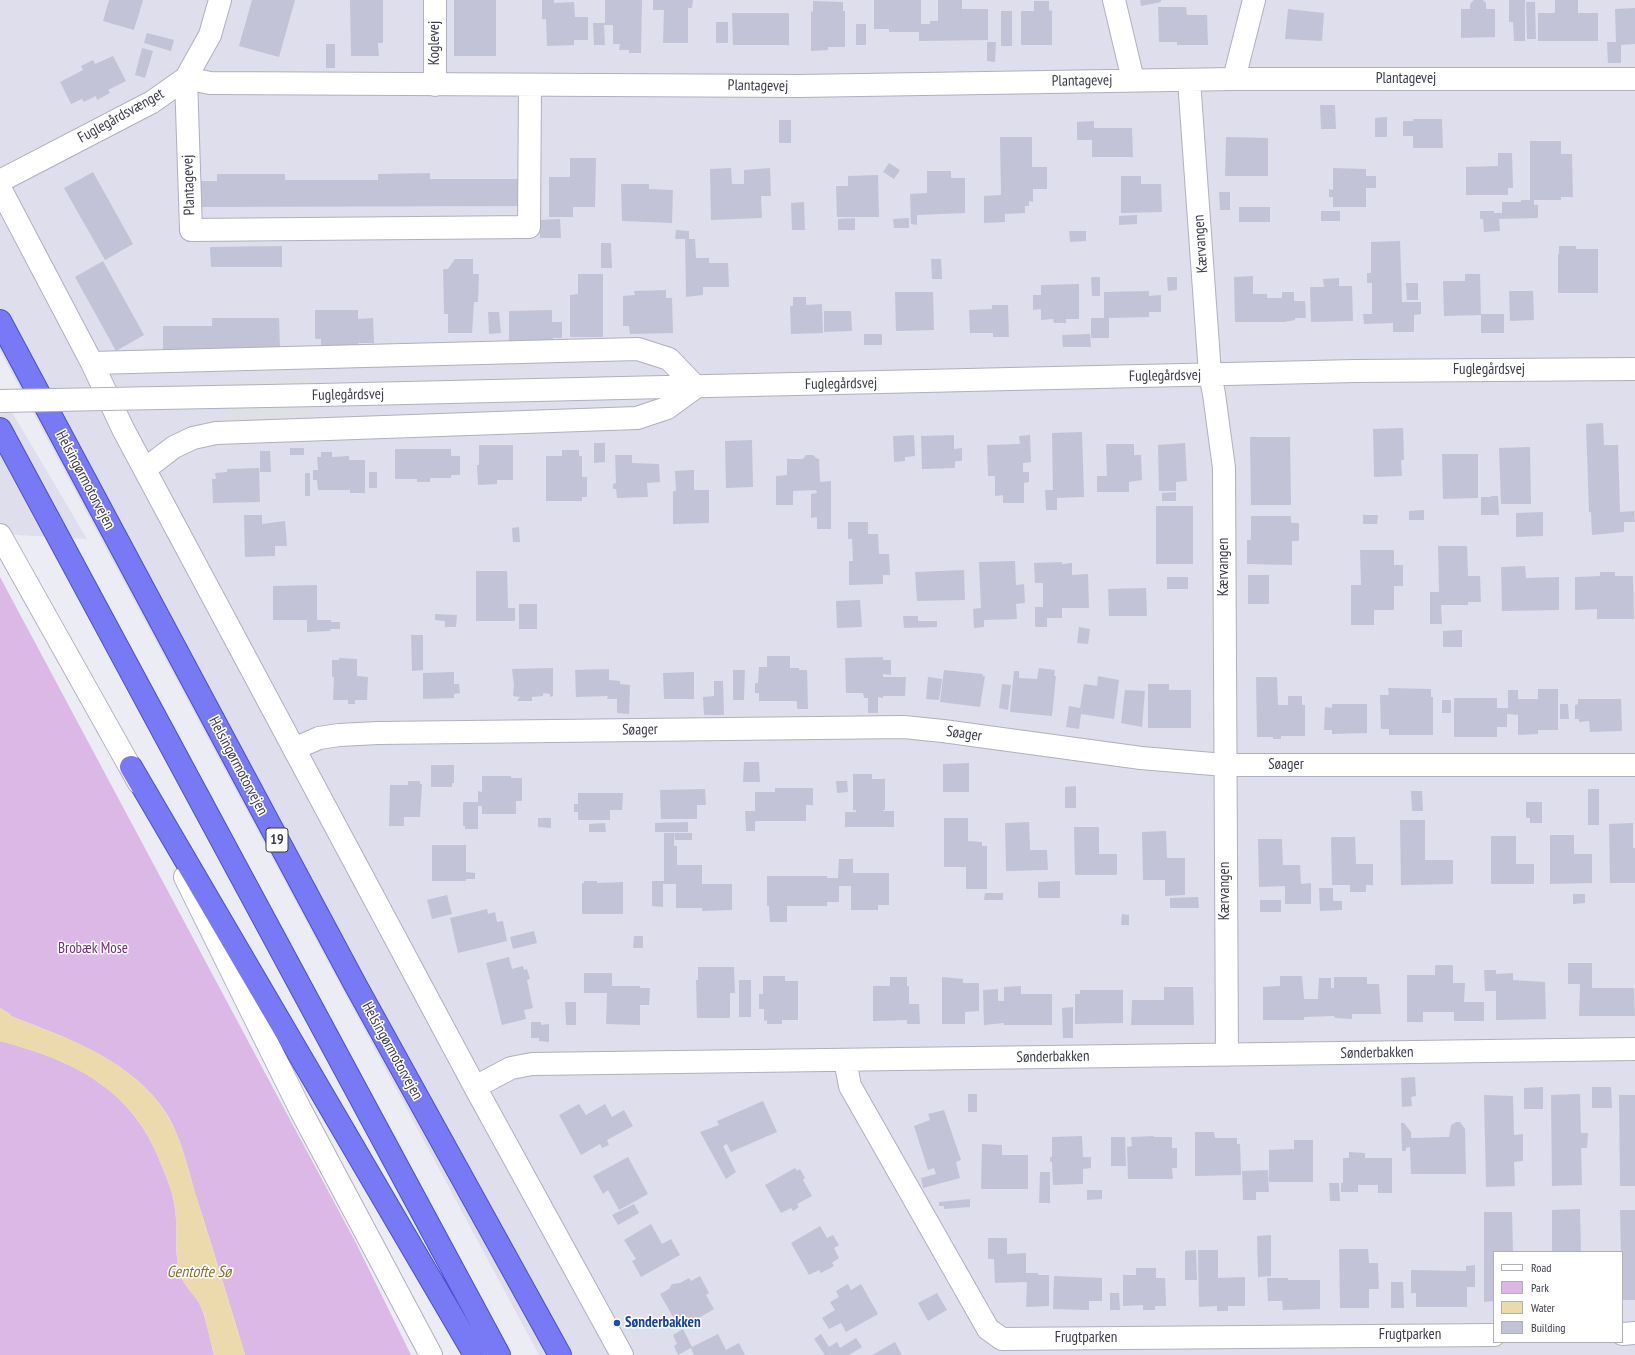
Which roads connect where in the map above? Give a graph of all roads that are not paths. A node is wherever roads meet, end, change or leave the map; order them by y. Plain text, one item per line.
1 (220, 0) edge
2 (435, 0) edge
3 (1114, 0) edge
4 (1254, 0) edge
5 (186, 78) junction
6 (1234, 79) junction
7 (1635, 79) edge
8 (1133, 80) junction
9 (1189, 80) junction
10 (435, 85) junction
11 (530, 86) junction
12 (0, 181) edge
13 (0, 188) edge
14 (0, 322) edge
15 (92, 363) junction
16 (1635, 369) edge
17 (1210, 374) junction
18 (696, 387) junction
19 (0, 401) edge
20 (0, 429) edge
21 (145, 469) junction
22 (0, 535) edge
23 (294, 749) junction
24 (1225, 765) junction
25 (1635, 765) edge
26 (130, 767) junction
27 (1635, 1049) edge
28 (1226, 1055) junction
29 (845, 1060) junction
30 (475, 1087) junction
31 (1635, 1333) edge
32 (1623, 1334) edge
33 (1493, 1335) edge
34 (431, 1355) edge
35 (475, 1355) edge
36 (499, 1355) edge
37 (560, 1355) edge
38 (622, 1355) edge

1 - 5 street, Fuglegårdsvænget
2 - 10 street, Koglevej
3 - 8 street
4 - 6 street
5 - 10 street, Plantagevej
5 - 11 street, Plantagevej
5 - 12 street, Fuglegårdsvænget
6 - 7 street, Plantagevej
6 - 9 street, Plantagevej
8 - 9 street, Plantagevej
8 - 11 street, Plantagevej
9 - 17 street, Kærvangen
10 - 11 street, Plantagevej
13 - 15 street
14 - 37 highway, Helsingørmotorvejen / 19
15 - 18 street
15 - 21 street
16 - 17 street, Fuglegårdsvej
17 - 18 street, Fuglegårdsvej
17 - 24 street, Kærvangen
18 - 19 street, Fuglegårdsvej, bridge
18 - 21 street
20 - 36 highway
21 - 23 street
22 - 26 street
23 - 24 street, Søager
23 - 30 street
24 - 25 street, Søager
24 - 28 street, Kærvangen
26 - 34 street
26 - 35 highway
27 - 28 street, Sønderbakken
28 - 29 street, Sønderbakken
29 - 30 street, Sønderbakken
29 - 33 street, Frugtparken
30 - 38 street
31 - 32 street

